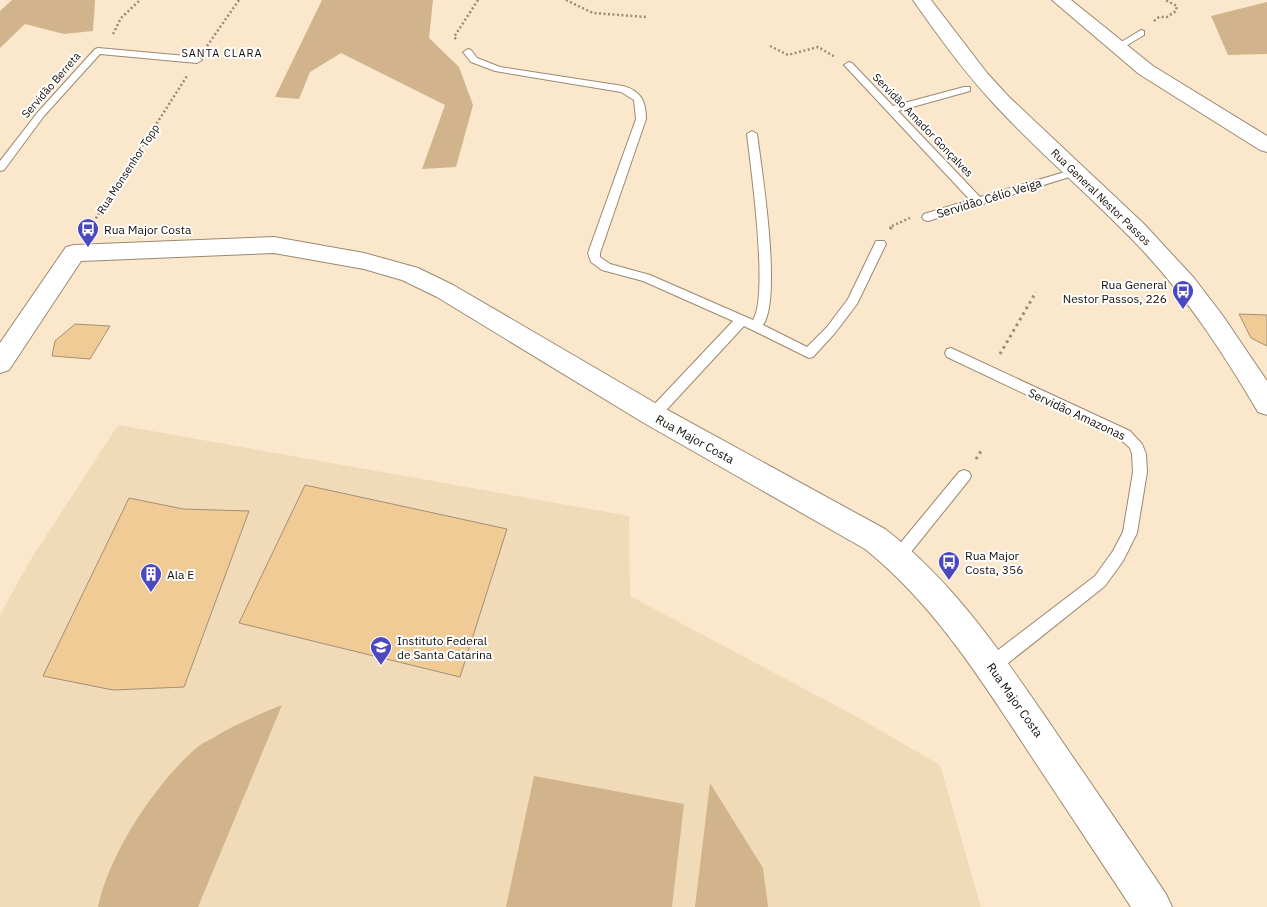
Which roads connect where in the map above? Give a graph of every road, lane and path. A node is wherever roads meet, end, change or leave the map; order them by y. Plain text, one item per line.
1 (140, 0) edge
2 (239, 0) edge
3 (478, 0) edge
4 (566, 0) edge
5 (922, 0) edge
6 (1061, 0) edge
7 (1168, 0) edge
8 (646, 17) dead end
9 (1141, 33) joint
10 (770, 46) dead end
11 (1118, 47) junction
12 (98, 51) junction
13 (468, 52) joint
14 (197, 60) junction
15 (848, 65) joint
16 (967, 89) dead end
17 (891, 110) junction
18 (752, 134) dead end
19 (1267, 145) edge
20 (0, 168) edge
21 (1075, 172) junction
22 (978, 202) junction
23 (928, 217) joint
24 (880, 244) joint
25 (74, 253) junction
26 (1036, 292) dead end
27 (742, 320) junction
28 (755, 327) junction
29 (951, 353) dead end
30 (0, 363) edge
31 (990, 372) junction
32 (1267, 404) edge
33 (652, 415) junction
34 (964, 476) dead end
35 (898, 557) junction
36 (991, 666) junction
37 (1154, 907) edge

1 - 12 path
2 - 14 path, Rua Monsenhor Topp
3 - 13 path
4 - 8 path
5 - 21 street, Rua General Nestor Passos
6 - 11 street
7 - 9 path
9 - 11 lane
10 - 15 path
11 - 19 street
12 - 14 lane, Servidão Berreta
12 - 20 lane, Servidão Berreta
13 - 27 lane
14 - 25 path, Rua Monsenhor Topp
15 - 17 lane, Servidão Amador Gonçalves
16 - 17 lane
17 - 22 lane, Servidão Amador Gonçalves
18 - 28 lane
21 - 22 lane, Servidão Célio Veiga
21 - 32 street, Rua General Nestor Passos
22 - 23 lane, Servidão Célio Veiga
23 - 24 path, Servidão Célio Veiga
24 - 28 lane
25 - 30 street
25 - 33 street, Rua Major Costa
26 - 31 path
27 - 28 lane
27 - 33 lane
29 - 31 lane, Servidão Amazonas
31 - 36 lane, Servidão Amazonas
33 - 35 street, Rua Major Costa
34 - 35 lane
35 - 36 street, Rua Major Costa
36 - 37 street, Rua Major Costa

